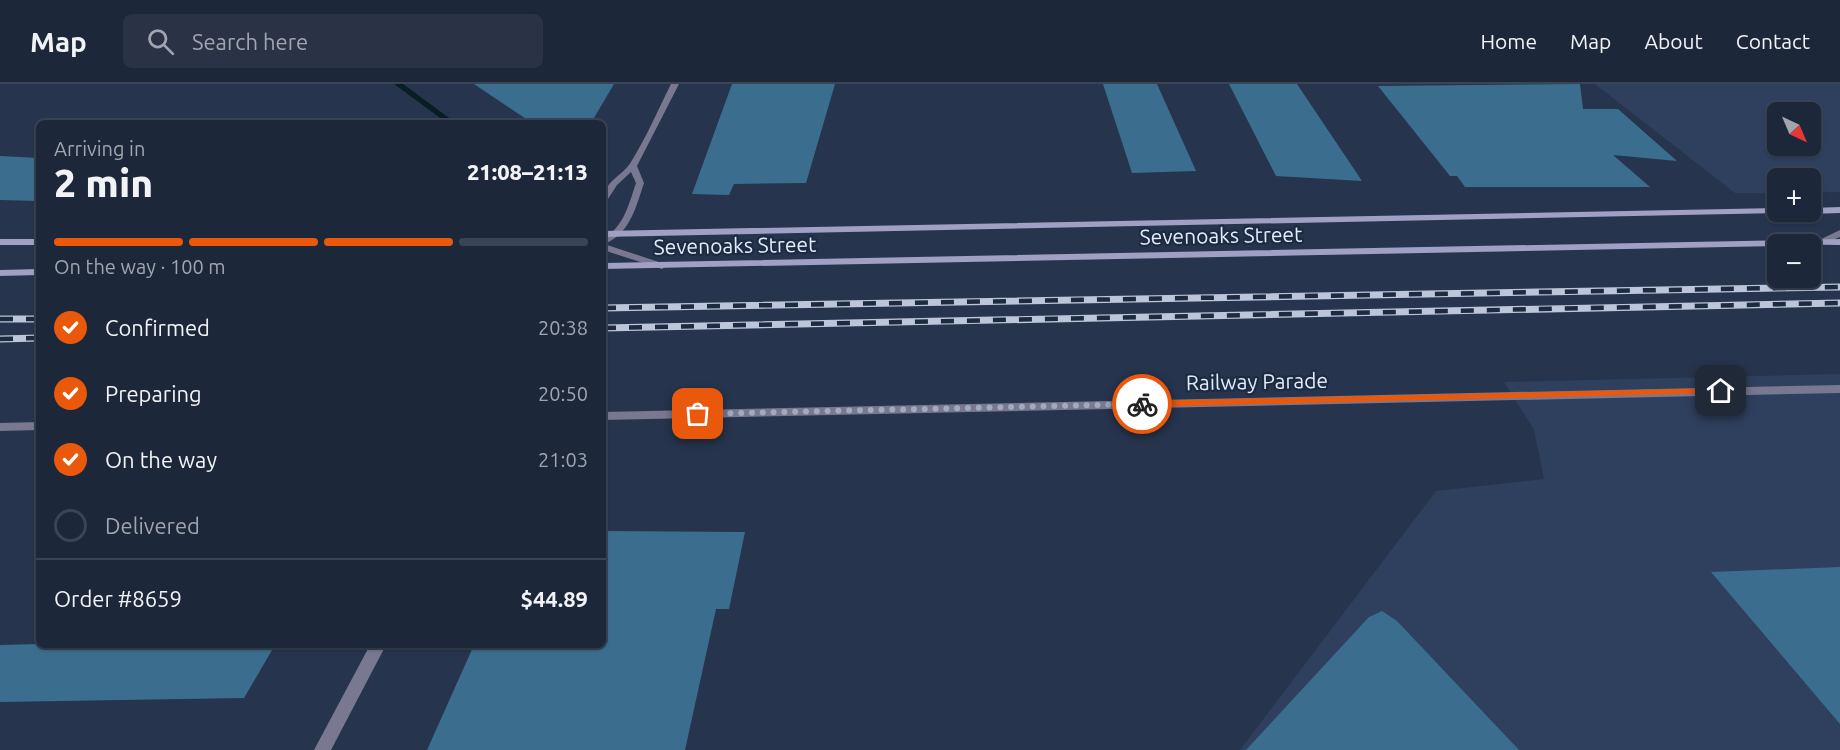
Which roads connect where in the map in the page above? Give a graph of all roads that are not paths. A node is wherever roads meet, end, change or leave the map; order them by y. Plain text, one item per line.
1 (675, 84) edge
2 (633, 166) junction
3 (606, 195) edge
4 (1840, 210) edge
5 (1767, 211) edge
6 (1821, 211) edge
7 (1840, 233) edge
8 (606, 234) edge
9 (619, 234) junction
10 (606, 240) edge
11 (0, 242) edge
12 (36, 242) edge
13 (1821, 242) edge
14 (1840, 242) edge
15 (1821, 243) edge
16 (1767, 244) edge
17 (606, 248) edge
18 (606, 266) edge
19 (662, 266) junction
20 (36, 272) edge
21 (0, 273) edge
22 (1840, 389) edge
23 (606, 416) edge
24 (36, 426) edge
25 (0, 427) edge
26 (376, 648) edge
27 (322, 750) edge

1 - 2 street
2 - 3 street
2 - 9 street
4 - 6 main road
5 - 9 main road, Sevenoaks Street
7 - 13 street
8 - 9 main road, Sevenoaks Street
9 - 10 street
11 - 12 main road
14 - 15 main road, Sevenoaks Street
16 - 19 main road, Sevenoaks Street
17 - 19 street
18 - 19 main road, Sevenoaks Street
20 - 21 main road
22 - 23 street, Railway Parade
24 - 25 street
26 - 27 street

